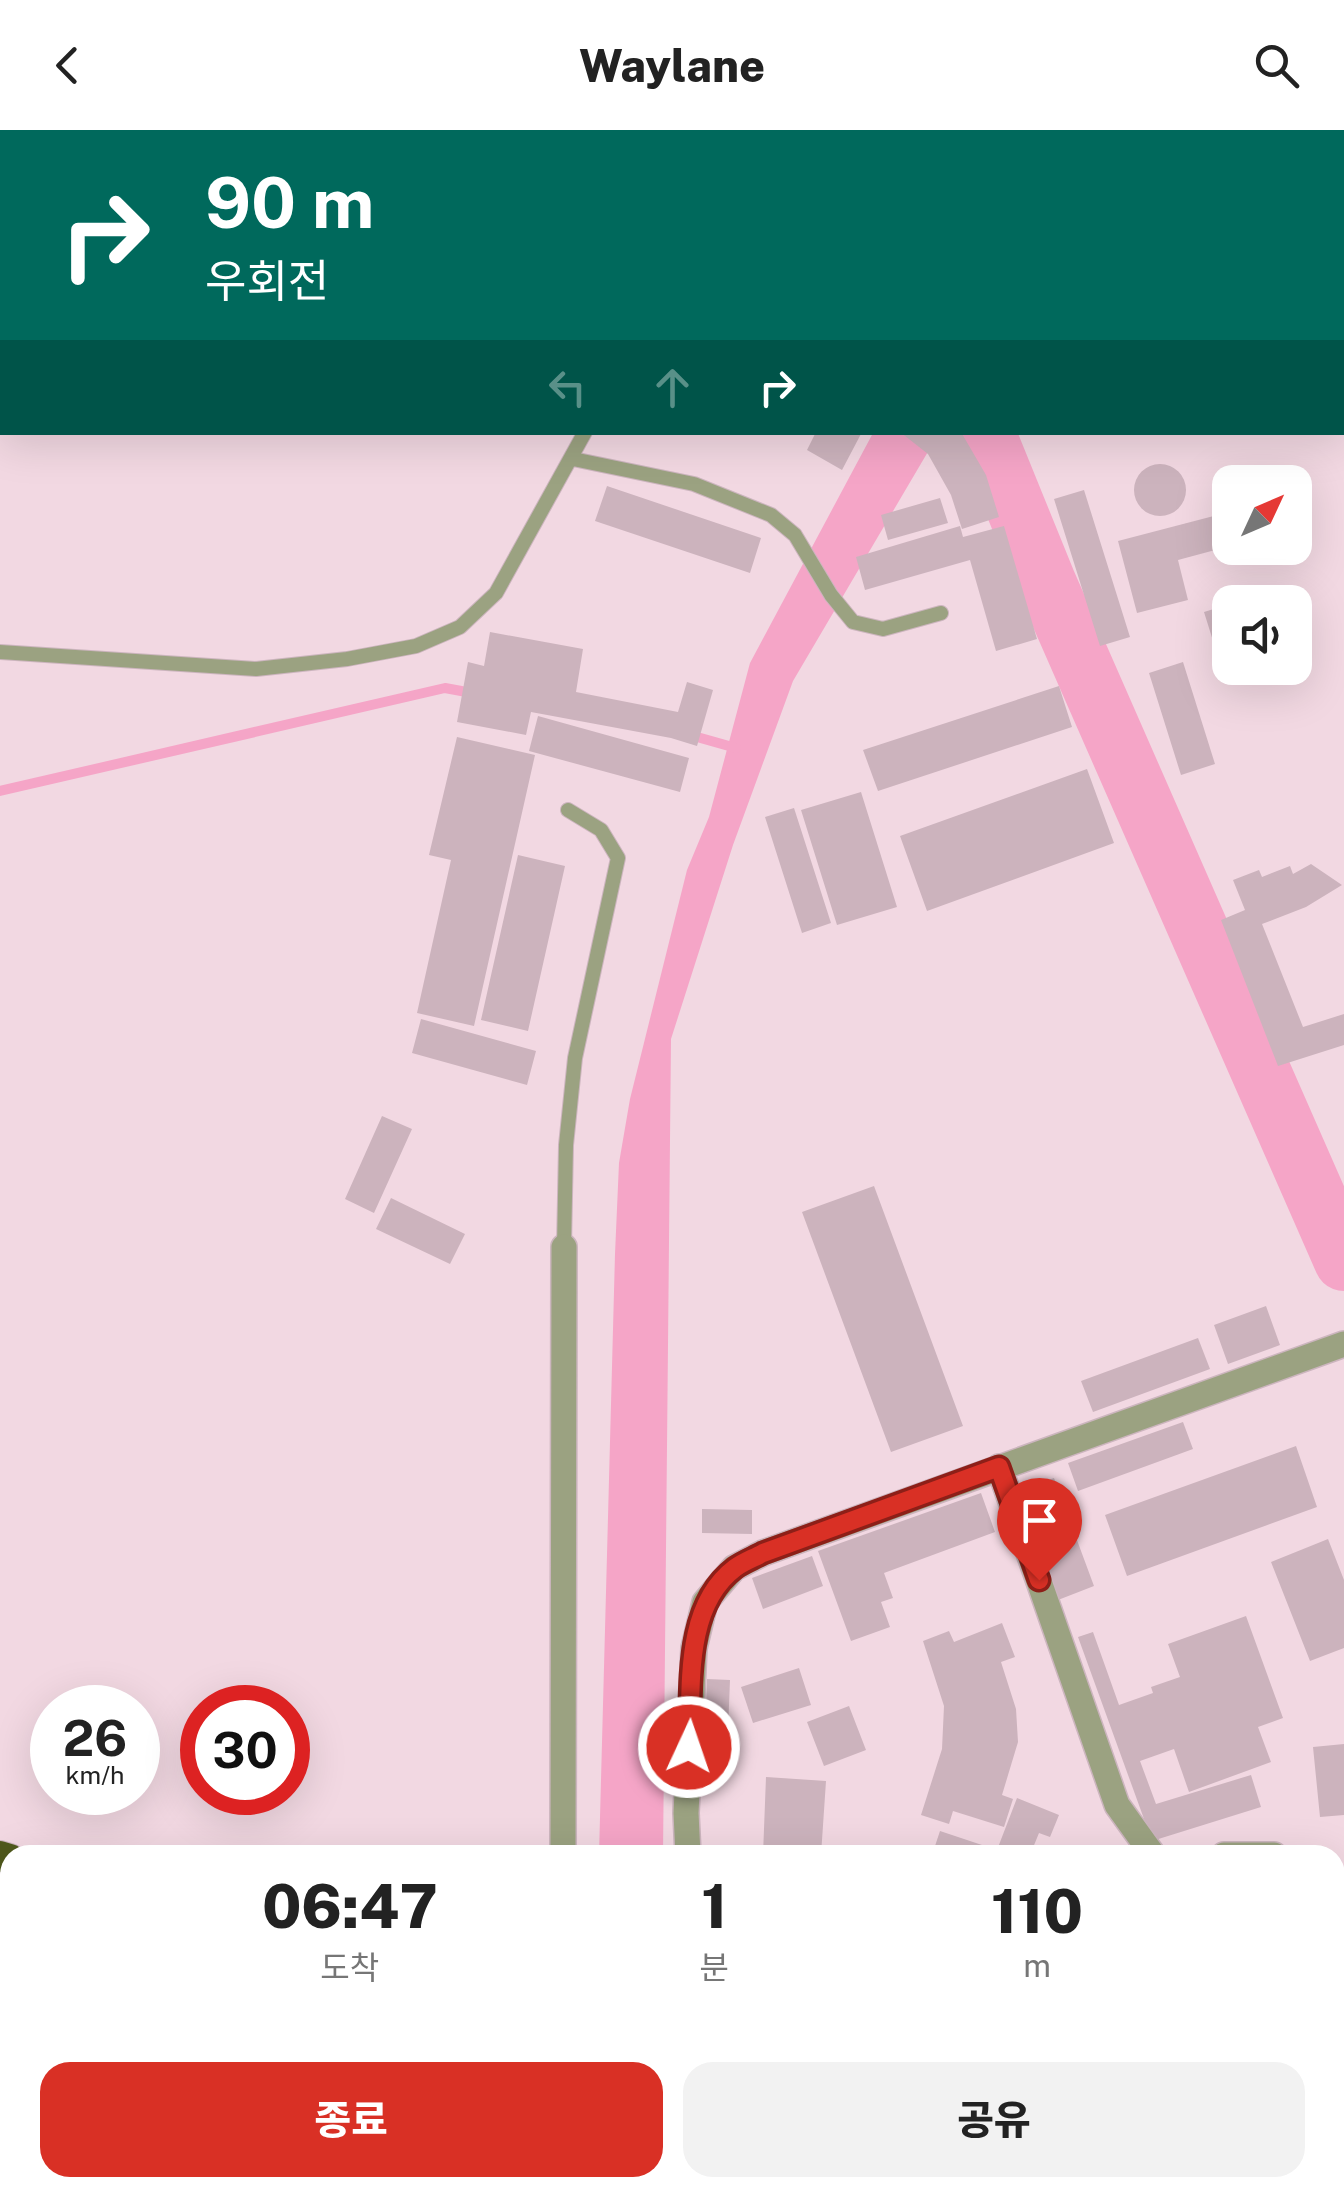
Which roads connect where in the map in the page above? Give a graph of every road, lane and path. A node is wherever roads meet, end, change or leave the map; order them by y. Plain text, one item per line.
1 (585, 435) edge
2 (573, 459) junction
3 (941, 613) dead end
4 (0, 652) edge
5 (568, 810) dead end
6 (564, 1247) joint
7 (1344, 1344) edge
8 (999, 1467) junction
9 (563, 1845) edge
10 (688, 1845) edge
11 (1146, 1845) edge

1 - 2 lane
2 - 3 lane
2 - 4 lane
5 - 6 lane
6 - 9 street
7 - 8 street
8 - 10 street
8 - 11 street

